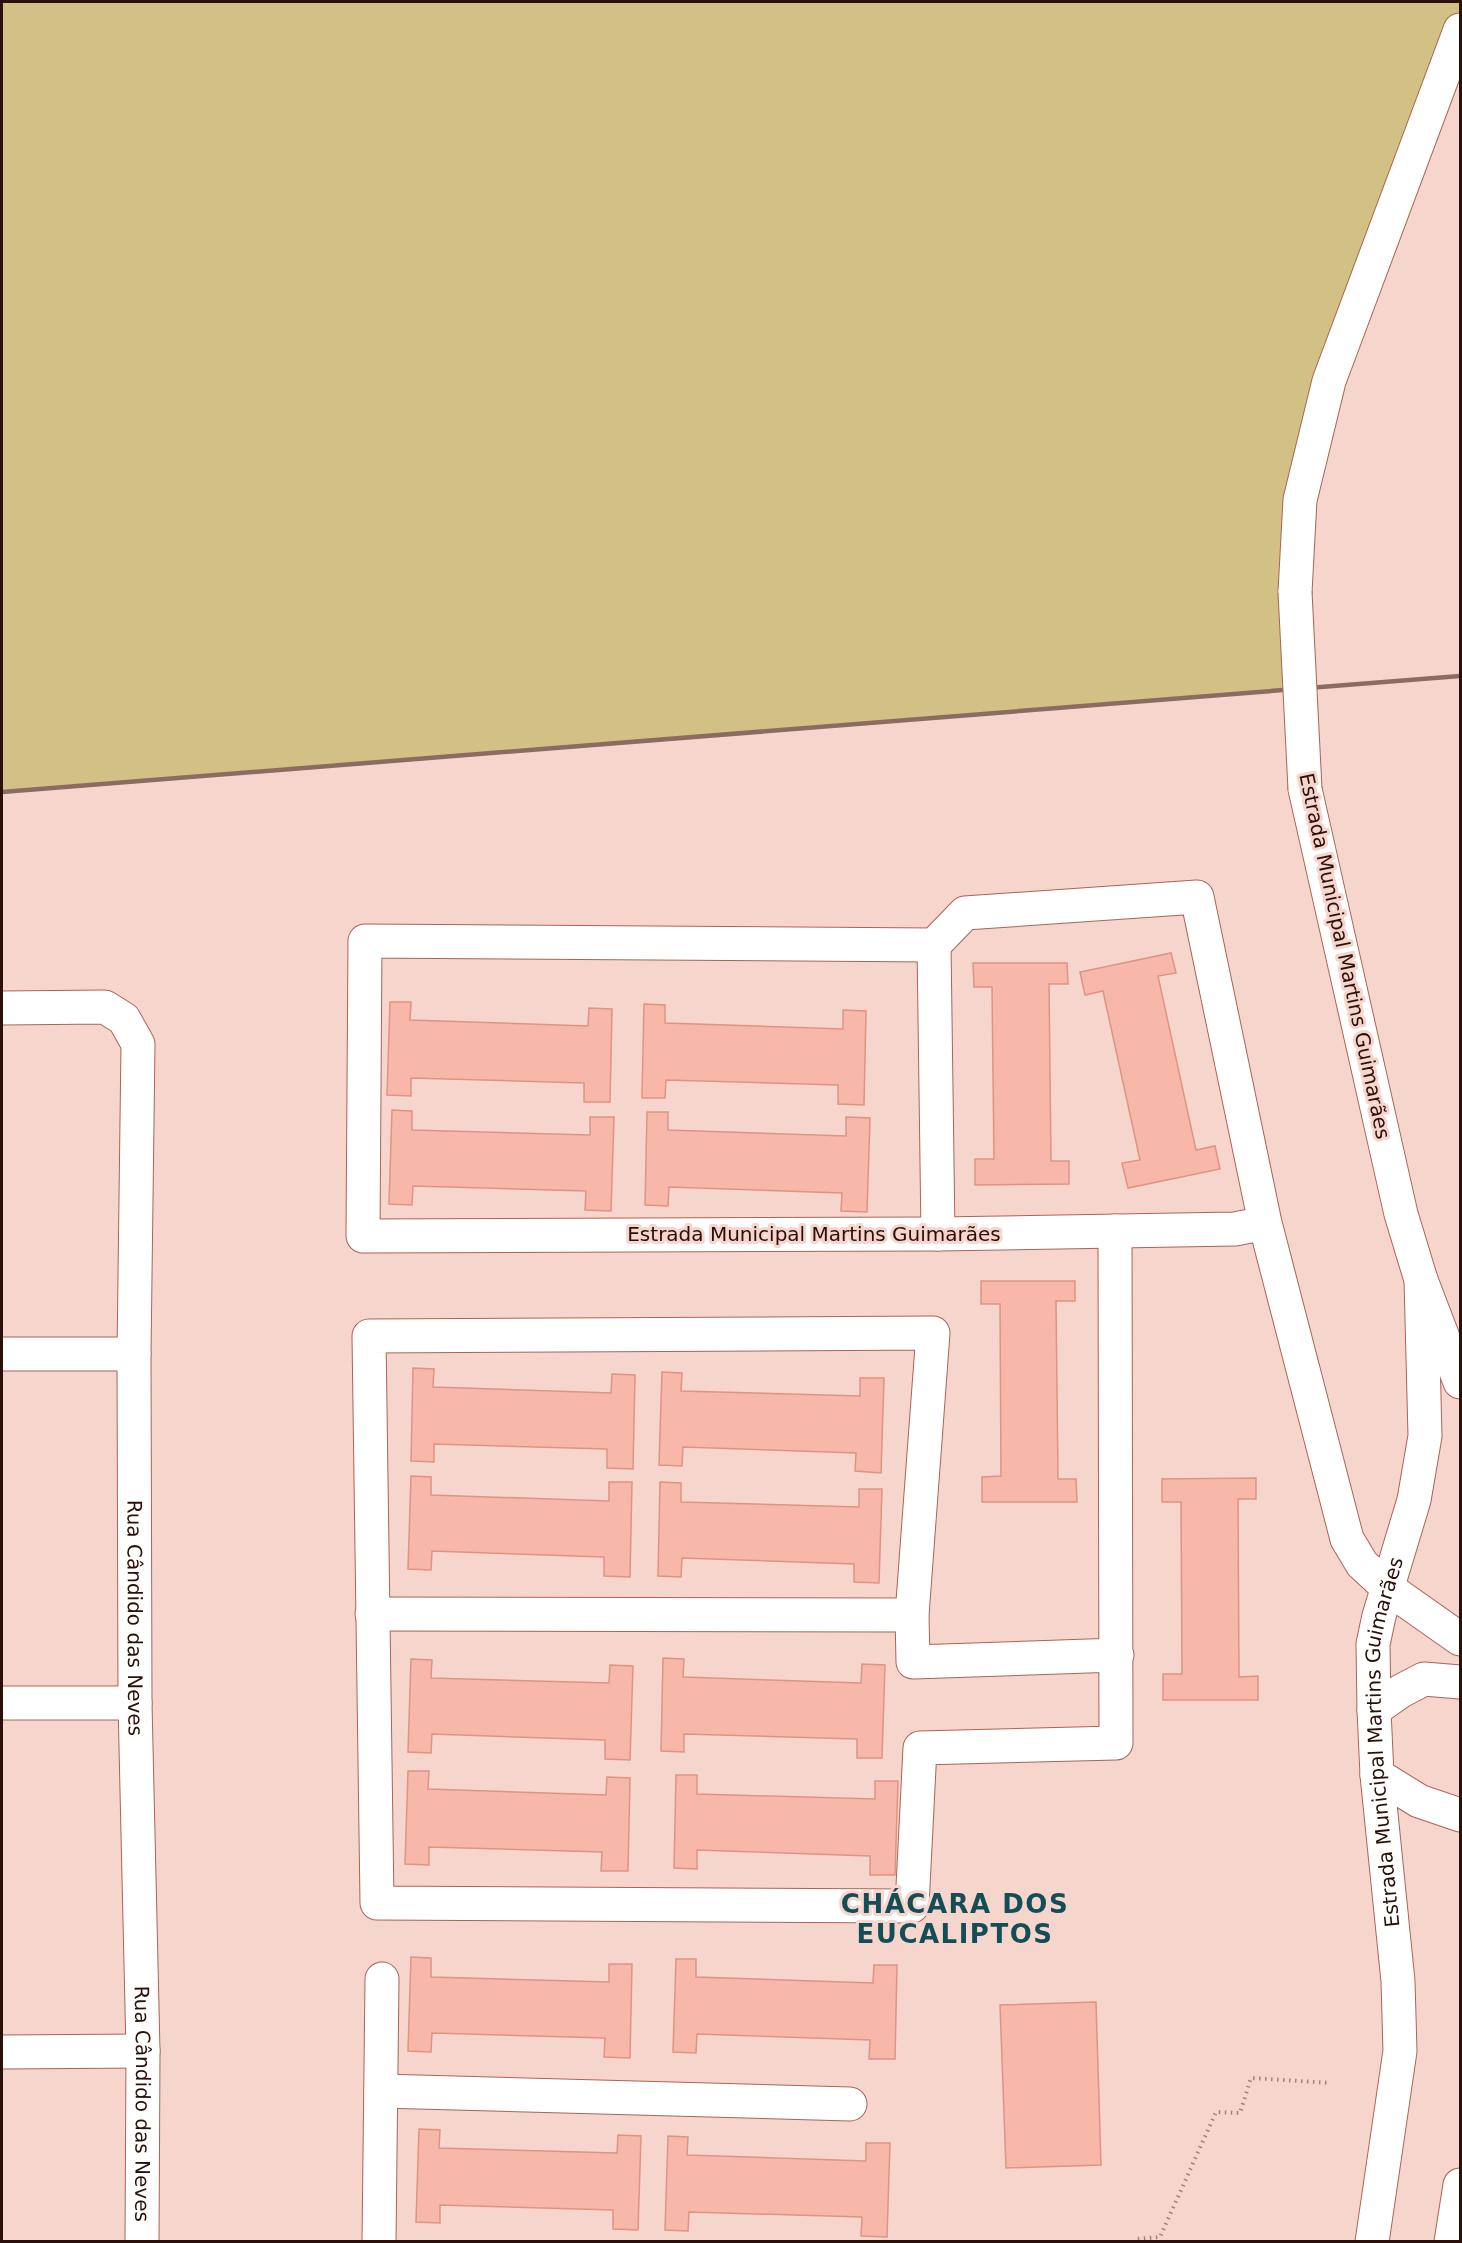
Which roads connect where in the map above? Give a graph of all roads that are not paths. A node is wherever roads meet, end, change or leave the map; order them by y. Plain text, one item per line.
1 (1461, 30) edge
2 (934, 945) junction
3 (2, 1008) edge
4 (1266, 1223) junction
5 (1115, 1231) junction
6 (938, 1234) junction
7 (1421, 1280) junction
8 (2, 1354) edge
9 (134, 1354) junction
10 (1461, 1382) edge
11 (1389, 1588) junction
12 (372, 1614) junction
13 (912, 1615) junction
14 (1461, 1639) edge
15 (1117, 1655) junction
16 (1461, 1682) edge
17 (2, 1703) edge
18 (135, 1703) junction
19 (1374, 1710) junction
20 (1377, 1776) junction
21 (1461, 1815) edge
22 (382, 1979) dead end
23 (143, 2051) junction
24 (2, 2052) edge
25 (381, 2091) junction
26 (850, 2104) dead end
27 (1461, 2185) edge
28 (141, 2241) edge
29 (379, 2241) edge
30 (1372, 2241) edge
31 (1451, 2241) edge

1 - 7 street, Estrada Municipal Martins Guimarães, bridge
2 - 4 street
2 - 6 street
2 - 6 street, Estrada Municipal Martins Guimarães
3 - 9 street, Rua Cândido das Neves
4 - 5 street, Estrada Municipal Martins Guimarães
4 - 11 street
5 - 6 street, Estrada Municipal Martins Guimarães
5 - 15 street
7 - 10 street, Estrada Municipal Martins Guimarães
7 - 11 street, Estrada Municipal Martins Guimarães
8 - 9 street
9 - 18 street, Rua Cândido das Neves
11 - 14 street
11 - 19 street, Estrada Municipal Martins Guimarães
12 - 13 street
12 - 13 street
12 - 15 street
13 - 15 street
16 - 19 street
17 - 18 street
18 - 23 street, Rua Cândido das Neves
19 - 20 street, Estrada Municipal Martins Guimarães
20 - 21 street
20 - 30 street, Estrada Municipal Martins Guimarães
22 - 25 street
23 - 24 street
23 - 28 street, Rua Cândido das Neves
25 - 26 street
25 - 29 street
27 - 31 street

